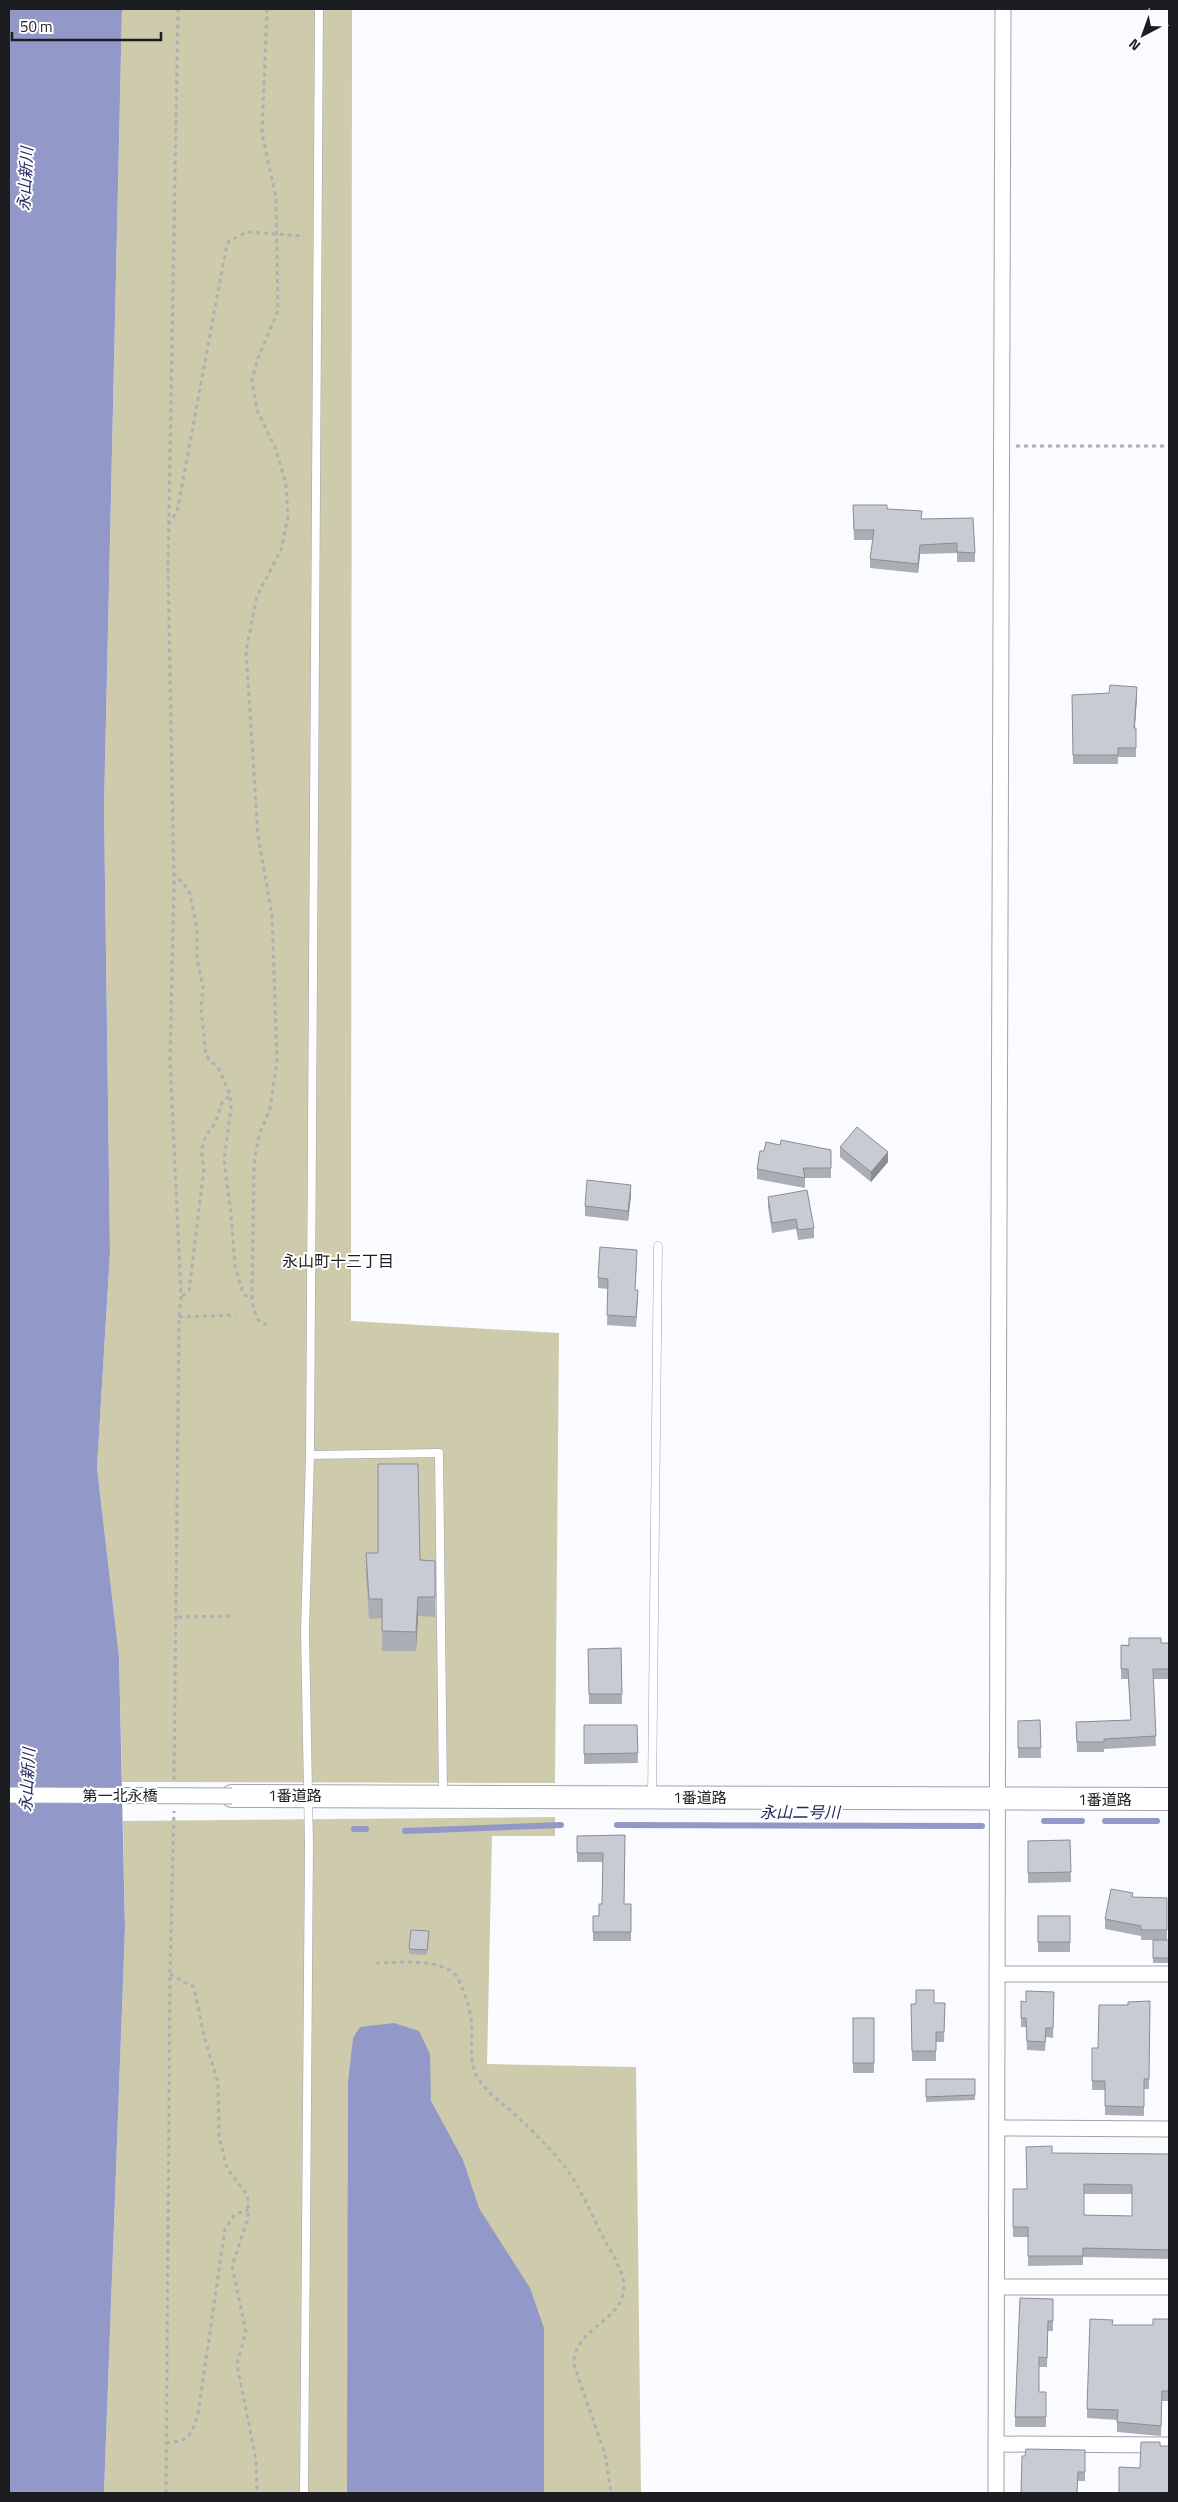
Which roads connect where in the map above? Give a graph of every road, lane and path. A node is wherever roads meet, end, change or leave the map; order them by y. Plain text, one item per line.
1 (178, 9) edge
2 (267, 9) edge
3 (319, 9) edge
4 (1004, 9) edge
5 (277, 235) junction
6 (318, 237) junction
7 (1000, 446) junction
8 (1169, 446) edge
9 (168, 525) junction
10 (173, 873) junction
11 (230, 1095) junction
12 (658, 1246) dead end
13 (181, 1296) junction
14 (252, 1301) junction
15 (236, 1315) dead end
16 (179, 1318) junction
17 (267, 1325) dead end
18 (310, 1456) junction
19 (234, 1616) dead end
20 (178, 1617) junction
21 (174, 1781) dead end
22 (9, 1795) edge
23 (232, 1796) joint
24 (443, 1796) junction
25 (307, 1797) junction
26 (652, 1798) junction
27 (1169, 1799) edge
28 (998, 1800) junction
29 (174, 1808) dead end
30 (376, 1963) dead end
31 (170, 1974) junction
32 (999, 1974) junction
33 (1169, 1974) edge
34 (998, 2128) junction
35 (1169, 2129) edge
36 (248, 2210) junction
37 (998, 2287) junction
38 (1169, 2287) edge
39 (166, 2443) junction
40 (996, 2444) junction
41 (1169, 2445) edge
42 (166, 2493) edge
43 (257, 2493) edge
44 (304, 2493) edge
45 (611, 2493) edge
46 (996, 2493) edge

1 - 9 path
2 - 5 path
3 - 6 lane
4 - 7 street
5 - 6 path
5 - 9 path
5 - 14 path
6 - 18 lane
7 - 8 path
7 - 28 street
9 - 10 path
10 - 11 path
10 - 13 path
11 - 13 path
11 - 14 path
12 - 26 lane
13 - 16 path
14 - 17 path
15 - 16 path
16 - 20 path
18 - 24 lane
18 - 25 lane
19 - 20 path
20 - 21 path
22 - 23 street, 第一北永橋, bridge
23 - 25 street, 1番道路
24 - 25 street, 1番道路
24 - 26 street, 1番道路
25 - 44 lane
26 - 28 street, 1番道路
27 - 28 street, 1番道路
28 - 32 street
29 - 31 path
30 - 45 path
31 - 36 path
31 - 39 path
32 - 33 street
32 - 34 street
34 - 35 street
34 - 37 street
36 - 39 path
36 - 43 path
37 - 38 street
37 - 40 street
39 - 42 path
40 - 41 street
40 - 46 street

